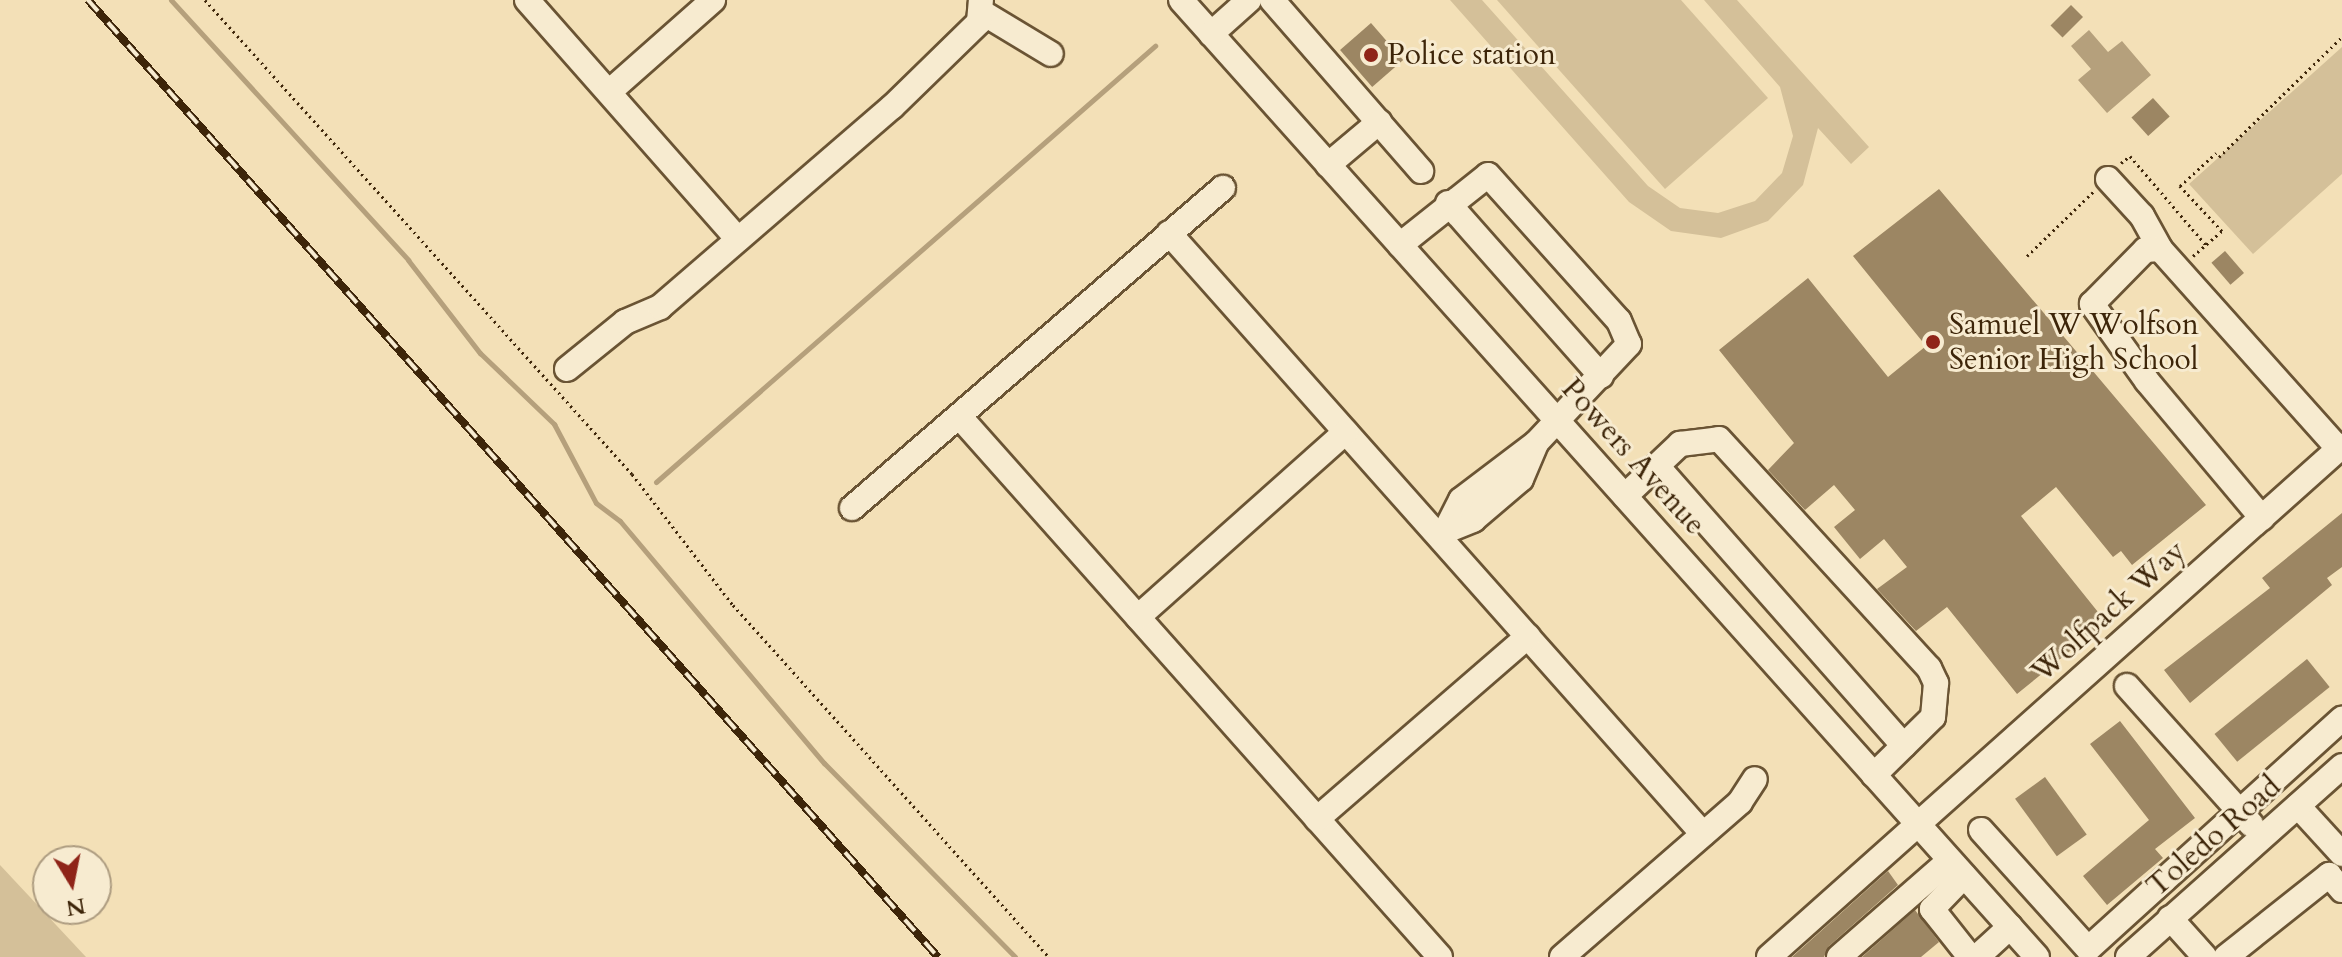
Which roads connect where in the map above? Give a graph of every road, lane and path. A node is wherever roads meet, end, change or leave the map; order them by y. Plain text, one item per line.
1 (205, 0) edge
2 (527, 0) edge
3 (713, 0) edge
4 (1181, 0) edge
5 (1249, 0) edge
6 (1272, 0) edge
7 (982, 6) edge
8 (1211, 34) junction
9 (2342, 37) edge
10 (1051, 54) dead end
11 (609, 92) junction
12 (1379, 122) junction
13 (1328, 165) junction
14 (1421, 171) dead end
15 (2108, 179) junction
16 (1223, 188) dead end
17 (1448, 203) junction
18 (1169, 233) junction
19 (738, 239) junction
20 (1400, 245) junction
21 (2206, 245) junction
22 (2160, 249) junction
23 (2027, 256) dead end
24 (2179, 270) junction
25 (567, 369) dead end
26 (1601, 376) junction
27 (959, 416) junction
28 (1558, 422) junction
29 (1346, 432) junction
30 (2340, 447) edge
31 (1657, 466) junction
32 (1625, 496) junction
33 (852, 508) dead end
34 (2262, 518) junction
35 (1442, 532) junction
36 (1138, 617) junction
37 (1528, 636) junction
38 (2127, 686) dead end
39 (2342, 719) edge
40 (1904, 746) junction
41 (2342, 766) edge
42 (1874, 775) junction
43 (1755, 779) dead end
44 (2298, 806) junction
45 (2240, 812) junction
46 (1317, 819) junction
47 (2333, 823) edge
48 (1919, 826) junction
49 (1981, 830) dead end
50 (1703, 834) junction
51 (2261, 834) junction
52 (2342, 854) edge
53 (1957, 868) junction
54 (2342, 890) edge
55 (2170, 918) junction
56 (2010, 927) junction
57 (2208, 956) edge
58 (1049, 957) edge
59 (1440, 957) edge
60 (1562, 957) edge
61 (1769, 957) edge
62 (1839, 957) edge
63 (1970, 957) edge
64 (1977, 957) edge
65 (2037, 957) edge
66 (2128, 957) edge

1 - 58 path
2 - 11 street
3 - 11 street
4 - 8 street, Powers Avenue
5 - 8 street
6 - 12 street
7 - 10 street
7 - 19 street
8 - 13 street, Powers Avenue
9 - 21 path
11 - 19 street
12 - 13 street
12 - 14 street
13 - 20 street, Powers Avenue
15 - 21 path
15 - 22 street
15 - 23 path
16 - 18 street
17 - 20 street
17 - 26 street
17 - 26 street
18 - 27 street
18 - 29 street
19 - 25 street
20 - 28 street, Powers Avenue
21 - 24 path
22 - 24 street
22 - 34 street
24 - 30 street
26 - 28 street
27 - 33 street
27 - 36 street
28 - 32 street, Powers Avenue
28 - 35 street
29 - 35 street
29 - 36 street
30 - 34 street, Wolfpack Way
31 - 32 street
31 - 40 street
31 - 40 street
32 - 42 street, Powers Avenue
34 - 48 street, Wolfpack Way
35 - 37 street
36 - 46 street
37 - 46 street
37 - 50 street
38 - 45 street
39 - 45 street
40 - 42 street
41 - 44 street, Toledo Road
42 - 48 street, Powers Avenue
43 - 50 street
44 - 47 street
44 - 51 street, Toledo Road
45 - 49 street
45 - 51 street
46 - 59 street
47 - 52 street
48 - 53 street, Powers Avenue
48 - 61 street, Wolfpack Way
50 - 60 street
51 - 55 street, Toledo Road
53 - 56 street, Powers Avenue
53 - 62 street
53 - 63 street
54 - 57 street
55 - 57 street
55 - 66 street, Toledo Road
56 - 64 street
56 - 65 street, Powers Avenue

